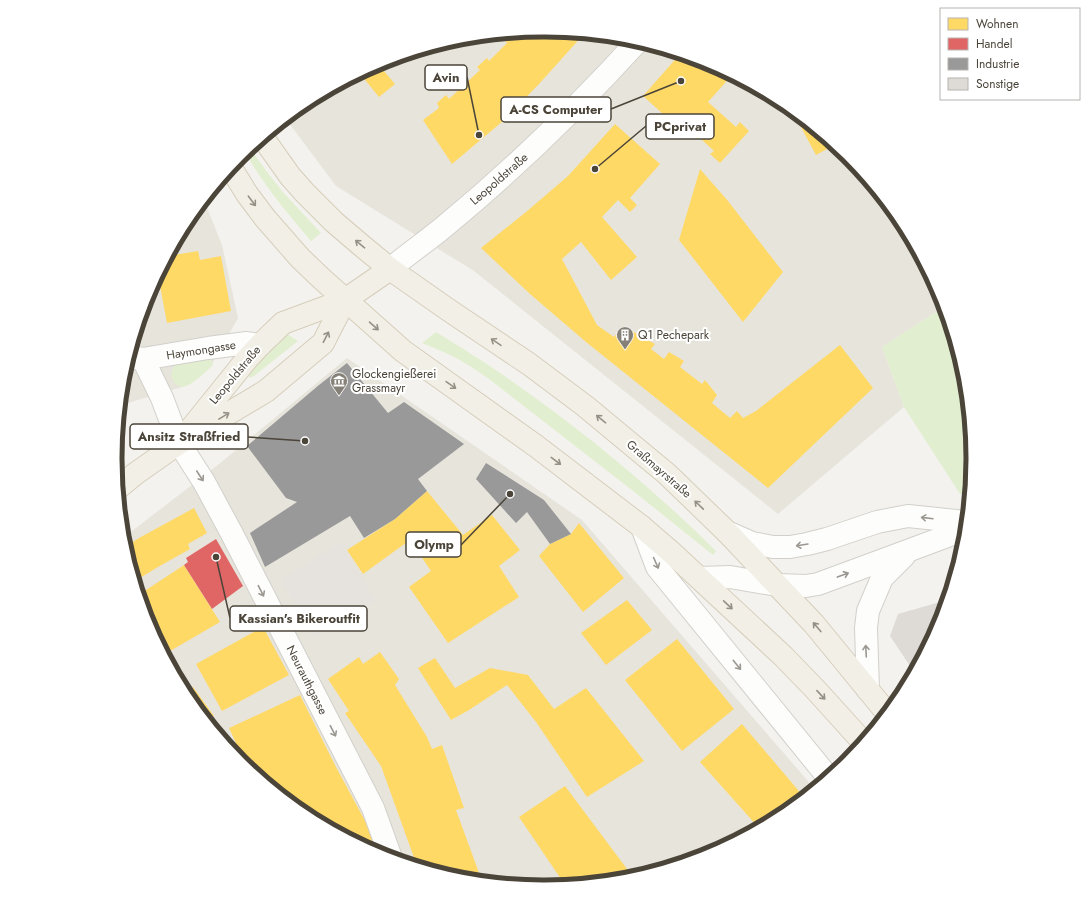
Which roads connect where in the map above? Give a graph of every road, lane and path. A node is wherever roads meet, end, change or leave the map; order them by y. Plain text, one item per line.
1 (633, 47) edge
2 (266, 142) edge
3 (234, 173) edge
4 (390, 269) junction
5 (345, 300) junction
6 (260, 345) junction
7 (136, 358) edge
8 (179, 443) junction
9 (123, 484) edge
10 (961, 521) edge
11 (642, 527) junction
12 (727, 532) junction
13 (959, 532) edge
14 (910, 550) junction
15 (700, 578) junction
16 (777, 585) junction
17 (868, 690) junction
18 (883, 708) edge
19 (859, 738) edge
20 (825, 773) edge
21 (388, 850) edge

1 - 4 street, Leopoldstraße
4 -> 2 main road, Graßmayrstraße
3 -> 5 main road
4 - 5 main road, Leopoldstraße
12 -> 4 main road, Graßmayrstraße
5 - 6 main road, Leopoldstraße
8 -> 5 main road, Leopoldstraße
5 -> 11 main road
6 - 7 street, Haymongasse
6 - 8 main road, Leopoldstraße
7 - 8 street, Haymongasse
8 - 9 main road, Leopoldstraße
8 -> 21 street, Neurauthgasse
10 -> 12 street
11 - 15 main road
11 -> 20 street
12 - 16 main road, Graßmayrstraße
13 - 14 street
16 -> 14 street
17 -> 14 street
15 - 16 street
15 -> 19 main road
17 -> 16 main road, Graßmayrstraße
17 - 18 main road, Graßmayrstraße

